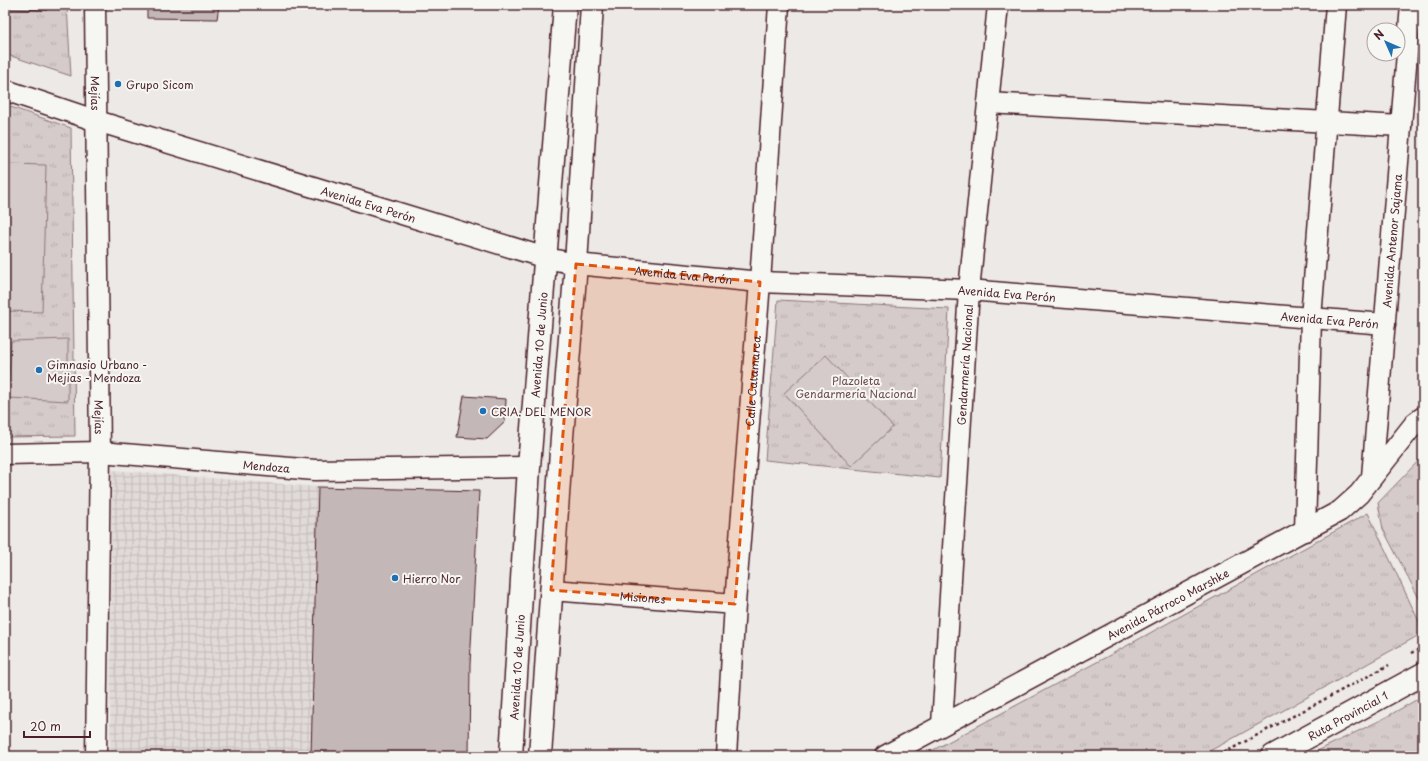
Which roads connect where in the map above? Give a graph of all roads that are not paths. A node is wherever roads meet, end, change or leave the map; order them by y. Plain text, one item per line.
1 (96, 5) edge
2 (565, 5) edge
3 (592, 5) edge
4 (779, 5) edge
5 (998, 5) edge
6 (1336, 5) edge
7 (1411, 5) edge
8 (5, 90) edge
9 (988, 103) junction
10 (97, 121) junction
11 (1327, 122) junction
12 (1401, 126) junction
13 (546, 258) junction
14 (576, 264) junction
15 (760, 282) junction
16 (969, 290) junction
17 (1311, 318) junction
18 (1386, 324) junction
19 (1423, 417) edge
20 (100, 452) junction
21 (5, 454) edge
22 (529, 467) junction
23 (1372, 477) junction
24 (1305, 531) junction
25 (551, 590) junction
26 (735, 604) junction
27 (1423, 674) edge
28 (942, 725) junction
29 (96, 756) edge
30 (512, 756) edge
31 (540, 756) edge
32 (726, 756) edge
33 (885, 756) edge
34 (1273, 756) edge

1 - 10 street, Mejías
2 - 13 main road, Avenida 10 de Junio
3 - 14 main road
4 - 15 street, Calle Catamarca
5 - 9 street, Gendarmería Nacional
6 - 11 street
7 - 12 street, Avenida Antenor Sajama
8 - 10 street, Avenida Eva Perón
9 - 11 street
9 - 16 street, Gendarmería Nacional
10 - 13 street, Avenida Eva Perón
10 - 20 street, Mejías
11 - 12 street
11 - 17 street
12 - 18 street, Avenida Antenor Sajama
13 - 14 street, Avenida Eva Perón
13 - 22 main road, Avenida 10 de Junio
14 - 15 street, Avenida Eva Perón
14 - 25 main road
15 - 16 street, Avenida Eva Perón
15 - 26 street, Calle Catamarca
16 - 17 street, Avenida Eva Perón
16 - 28 street, Gendarmería Nacional
17 - 18 street, Avenida Eva Perón
17 - 24 street
18 - 23 street, Avenida Antenor Sajama
19 - 23 street, Avenida Párroco Marshke
20 - 21 street, Mendoza
20 - 22 street, Mendoza
20 - 29 street, Mejías
22 - 30 main road, Avenida 10 de Junio
23 - 24 street, Avenida Párroco Marshke
24 - 28 street, Avenida Párroco Marshke
25 - 26 street, Misiones
25 - 31 main road
26 - 32 street, Calle Catamarca
27 - 34 main road, Ruta Provincial 1
28 - 33 street, Avenida Párroco Marshke

